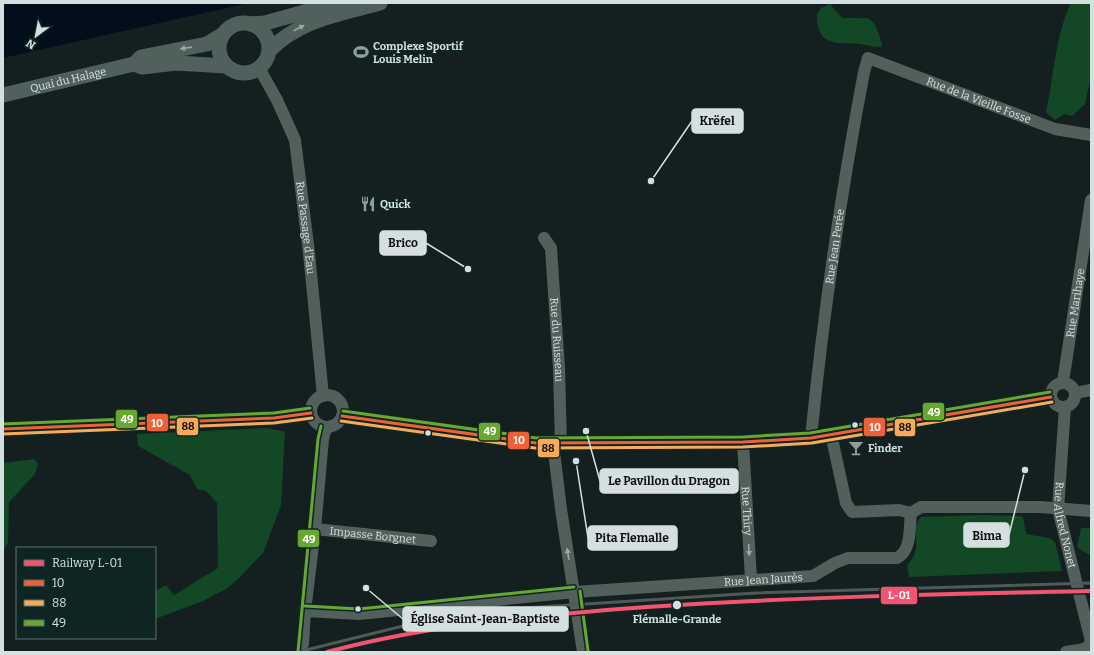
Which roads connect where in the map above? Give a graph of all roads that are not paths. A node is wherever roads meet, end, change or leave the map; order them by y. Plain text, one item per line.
1 (337, 3) edge
2 (380, 3) edge
3 (251, 24) junction
4 (222, 36) junction
5 (268, 51) junction
6 (868, 58) joint
7 (134, 64) junction
8 (226, 66) junction
9 (259, 68) junction
10 (3, 95) edge
11 (1091, 135) edge
12 (1091, 200) edge
13 (544, 238) dead end
14 (1087, 242) edge
15 (1063, 382) junction
16 (1091, 390) edge
17 (1075, 393) junction
18 (322, 396) junction
19 (1051, 398) junction
20 (1065, 407) junction
21 (311, 413) junction
22 (342, 416) junction
23 (326, 427) junction
24 (3, 429) edge
25 (831, 434) junction
26 (811, 438) junction
27 (743, 442) junction
28 (557, 444) junction
29 (1058, 509) junction
30 (1091, 511) edge
31 (911, 513) junction
32 (315, 529) junction
33 (431, 541) dead end
34 (751, 579) junction
35 (575, 592) junction
36 (305, 611) junction
37 (1091, 642) edge
38 (304, 644) dead end
39 (583, 652) edge
40 (1066, 652) edge

1 - 3 main road, Quai du Halage
5 -> 2 main road
3 - 4 main road, Quai du Halage
3 - 5 main road
4 -> 7 main road, Quai du Halage
4 - 8 main road
5 - 9 main road
6 - 11 street, Rue de la Vieille Fosse
6 - 26 street, Rue Jean Perée
7 - 8 main road, Quai du Halage
7 - 10 main road, Quai du Halage
8 - 9 main road, Quai du Halage
9 - 18 street, Rue Passage d'Eau
12 - 14 street, Rue Marihaye
13 - 28 street, Rue du Ruisseau
14 - 15 street, Rue Marihaye
15 - 17 street
15 - 19 street
16 - 17 street
17 - 20 street
18 - 21 street
18 - 22 street
19 - 20 street
19 - 25 street
20 - 29 street, Rue Alfred Nonet
21 - 23 street
21 - 24 street
22 - 23 street
22 - 28 street
23 - 32 street
25 - 26 street
25 - 31 street
26 - 27 street
27 - 28 street
27 -> 34 street, Rue Thiry
35 -> 28 street, Rue du Ruisseau
29 - 30 street
29 - 31 street
29 - 37 street, Rue Alfred Nonet
31 - 34 street, Rue Jean Jaurès
32 - 33 street, Impasse Borgnet
32 - 36 street
34 - 35 street, Rue Jean Jaurès
35 - 36 street, Rue Jean Jaurès
35 - 39 street, Rue du Ruisseau
36 - 38 street
37 - 40 street

